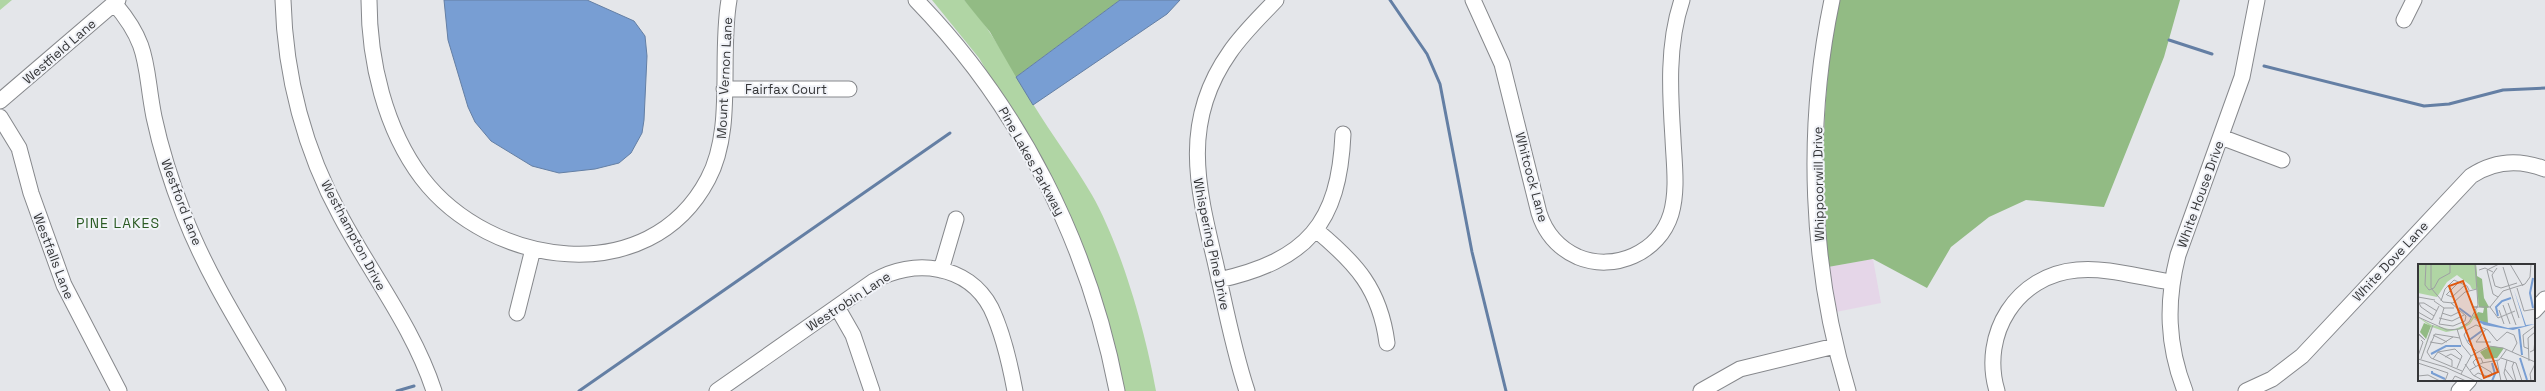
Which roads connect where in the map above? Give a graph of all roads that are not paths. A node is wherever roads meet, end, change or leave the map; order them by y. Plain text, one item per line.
1 (283, 0) edge
2 (369, 0) edge
3 (729, 0) edge
4 (916, 0) edge
5 (1276, 0) edge
6 (1473, 0) edge
7 (1682, 0) edge
8 (1832, 0) edge
9 (2257, 0) edge
10 (2414, 0) edge
11 (116, 2) edge
12 (2404, 20) dead end
13 (724, 89) junction
14 (849, 89) dead end
15 (0, 101) edge
16 (0, 117) edge
17 (1343, 134) dead end
18 (2221, 137) junction
19 (2282, 160) dead end
20 (2545, 169) edge
21 (956, 218) dead end
22 (1316, 230) junction
23 (533, 249) junction
24 (942, 270) junction
25 (1219, 280) junction
26 (2171, 282) junction
27 (2545, 299) edge
28 (837, 307) junction
29 (2535, 309) edge
30 (517, 313) dead end
31 (1387, 343) dead end
32 (1835, 346) junction
33 (2468, 381) edge
34 (119, 391) edge
35 (278, 391) edge
36 (434, 391) edge
37 (719, 391) edge
38 (872, 391) edge
39 (1015, 391) edge
40 (1117, 391) edge
41 (1247, 391) edge
42 (1701, 391) edge
43 (1848, 391) edge
44 (1997, 391) edge
45 (2185, 391) edge
46 (2246, 391) edge
47 (2459, 391) edge

1 - 36 street, Westhampton Drive
2 - 23 street, Mount Vernon Lane
3 - 13 street, Mount Vernon Lane
4 - 40 street, Pine Lakes Parkway
5 - 25 street, Whispering Pine Drive
6 - 7 street, Whitcock Lane
8 - 32 street, Whippoorwill Drive
9 - 18 street, White House Drive
10 - 12 street
11 - 15 street, Westfield Lane
11 - 35 street, Westford Lane
13 - 14 street, Fairfax Court
13 - 23 street, Mount Vernon Lane
16 - 34 street, Westfalls Lane
17 - 22 street
18 - 19 street
18 - 26 street, White House Drive
20 - 46 street, White Dove Lane
21 - 24 street
22 - 25 street
22 - 31 street
23 - 30 street
24 - 28 street, Westrobin Lane
24 - 39 street, Westrobin Lane
25 - 41 street, Whispering Pine Drive
26 - 44 street
26 - 45 street, White House Drive
27 - 29 street
28 - 37 street, Westrobin Lane
28 - 38 street
32 - 42 street
32 - 43 street, Whippoorwill Drive
33 - 47 street

